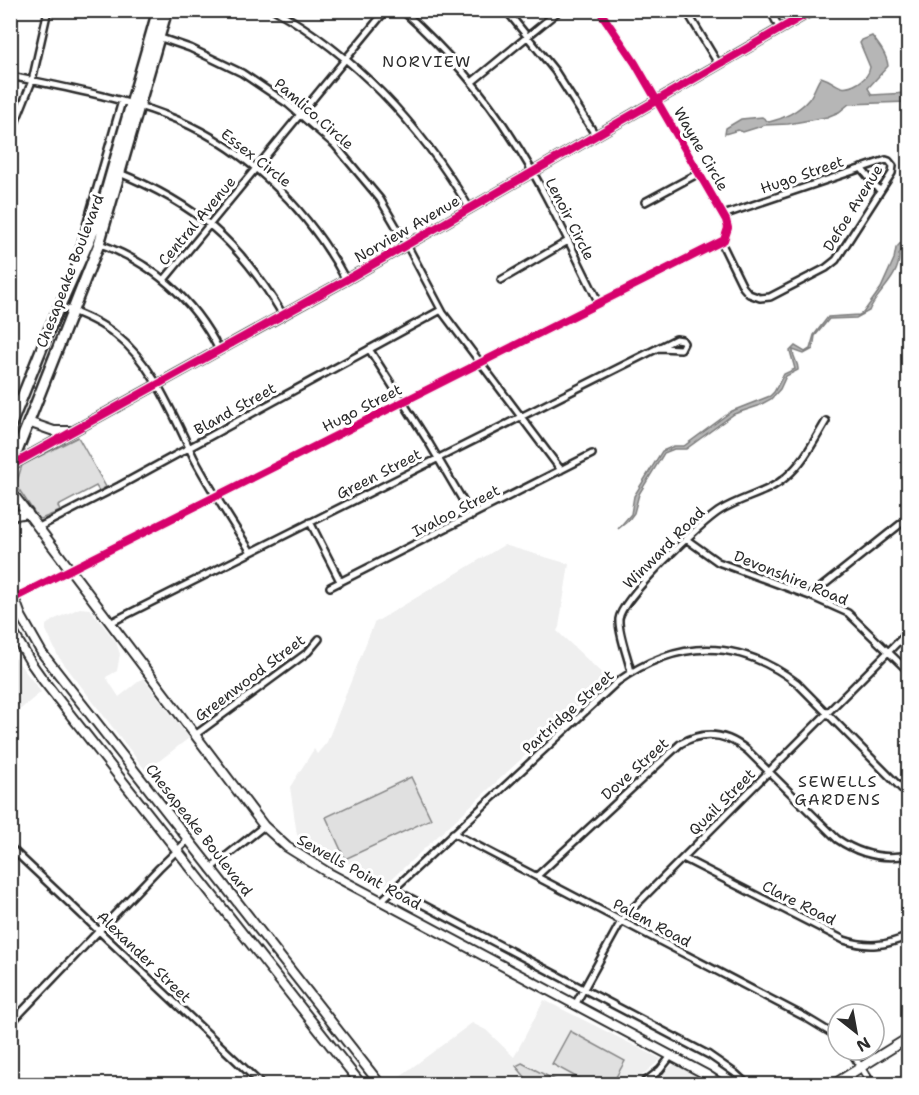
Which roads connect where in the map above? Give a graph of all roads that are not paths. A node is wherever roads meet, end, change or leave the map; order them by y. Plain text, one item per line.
1 (48, 10) edge
2 (158, 10) edge
3 (167, 10) edge
4 (274, 10) edge
5 (386, 10) edge
6 (402, 10) edge
7 (506, 10) edge
8 (560, 10) edge
9 (599, 10) edge
10 (686, 10) edge
11 (770, 10) edge
12 (813, 10) edge
13 (780, 29) junction
14 (155, 36) junction
15 (528, 36) junction
16 (346, 59) junction
17 (719, 65) junction
18 (10, 76) edge
19 (32, 81) junction
20 (472, 82) junction
21 (657, 101) junction
22 (132, 104) junction
23 (301, 115) junction
24 (10, 136) edge
25 (596, 136) junction
26 (861, 168) junction
27 (256, 169) junction
28 (117, 172) junction
29 (533, 172) junction
30 (699, 173) junction
31 (880, 190) junction
32 (645, 202) dead end
33 (470, 209) junction
34 (723, 214) junction
35 (210, 224) junction
36 (89, 241) junction
37 (568, 241) junction
38 (721, 242) junction
39 (99, 244) junction
40 (407, 245) junction
41 (164, 280) junction
42 (346, 280) junction
43 (501, 280) dead end
44 (68, 288) junction
45 (599, 303) junction
46 (60, 306) junction
47 (441, 310) junction
48 (73, 311) junction
49 (283, 315) junction
50 (658, 348) dead end
51 (369, 349) junction
52 (219, 350) junction
53 (479, 364) junction
54 (156, 384) junction
55 (404, 403) junction
56 (519, 417) junction
57 (826, 421) dead end
58 (28, 422) junction
59 (10, 427) edge
60 (72, 431) junction
61 (190, 448) junction
62 (592, 454) dead end
63 (438, 458) junction
64 (11, 467) edge
65 (561, 470) junction
66 (10, 490) edge
67 (215, 497) junction
68 (28, 513) junction
69 (10, 516) edge
70 (472, 516) junction
71 (909, 518) edge
72 (310, 522) junction
73 (39, 527) junction
74 (686, 539) junction
75 (250, 552) junction
76 (71, 570) junction
77 (340, 581) junction
78 (10, 586) edge
79 (330, 587) dead end
80 (810, 596) junction
81 (14, 598) junction
82 (110, 623) junction
83 (10, 627) edge
84 (909, 633) edge
85 (319, 639) dead end
86 (889, 651) junction
87 (42, 653) junction
88 (31, 663) junction
89 (909, 671) edge
90 (631, 672) junction
91 (828, 713) junction
92 (195, 735) junction
93 (769, 772) junction
94 (909, 795) edge
95 (264, 826) junction
96 (453, 833) junction
97 (188, 840) junction
98 (10, 847) edge
99 (177, 850) junction
100 (909, 855) edge
101 (683, 858) junction
102 (210, 869) junction
103 (537, 876) junction
104 (393, 889) junction
105 (381, 901) junction
106 (621, 920) junction
107 (99, 930) junction
108 (909, 936) edge
109 (584, 989) junction
110 (575, 1005) junction
111 (10, 1024) edge
112 (826, 1028) edge
113 (909, 1038) edge
114 (671, 1056) junction
115 (858, 1062) edge
116 (861, 1067) junction
117 (357, 1083) edge
118 (261, 1084) edge
119 (380, 1084) edge
120 (642, 1084) edge
121 (721, 1084) edge
122 (747, 1084) edge
123 (834, 1084) edge
124 (872, 1084) edge

1 - 19 street
2 - 14 main road, Chesapeake Boulevard
3 - 14 main road, Chesapeake Boulevard
4 - 16 street
5 - 16 street, Central Avenue
6 - 20 street, Lenoir Circle
7 - 15 street
8 - 15 street
9 - 21 street, Wayne Circle
10 - 17 street
11 - 13 street
12 - 13 main road, Norview Avenue
13 - 17 main road, Norview Avenue
14 - 22 main road, Chesapeake Boulevard
14 - 23 street, Pamlico Circle
15 - 20 street
15 - 25 street
16 - 23 street, Central Avenue
16 - 33 street
17 - 21 main road, Norview Avenue
18 - 19 street, Essex Circle
19 - 22 street, Essex Circle
19 - 24 street
20 - 29 street, Lenoir Circle
21 - 25 main road, Norview Avenue
21 - 30 street, Wayne Circle
22 - 27 street, Essex Circle
22 - 28 main road, Chesapeake Boulevard
22 - 44 street
23 - 27 street, Central Avenue
23 - 40 street, Pamlico Circle
25 - 29 main road, Norview Avenue
26 - 31 street, Hugo Street
26 - 31 street, Defoe Avenue
26 - 34 street, Hugo Street
27 - 35 street, Central Avenue
27 - 42 street, Essex Circle
28 - 35 street
28 - 36 main road, Chesapeake Boulevard
28 - 39 main road, Chesapeake Boulevard
29 - 33 main road, Norview Avenue
29 - 37 street, Lenoir Circle
30 - 32 street
30 - 34 street, Wayne Circle
31 - 38 street, Defoe Avenue
33 - 40 main road, Norview Avenue
34 - 38 street, Wayne Circle
35 - 41 street, Central Avenue
35 - 49 street
36 - 39 street
36 - 44 main road, Chesapeake Boulevard
37 - 43 street
37 - 45 street, Lenoir Circle
38 - 45 street, Hugo Street
39 - 41 street
39 - 48 main road, Chesapeake Boulevard
40 - 42 main road, Norview Avenue
40 - 47 street, Pamlico Circle
41 - 52 street
42 - 49 main road, Norview Avenue
44 - 46 main road, Chesapeake Boulevard
45 - 53 street, Hugo Street
46 - 48 street
46 - 59 main road, Chesapeake Boulevard
47 - 51 street, Bland Street
47 - 53 street, Pamlico Circle
48 - 54 street
48 - 58 main road, Chesapeake Boulevard
49 - 52 main road, Norview Avenue
50 - 56 street, Green Street
51 - 55 street
51 - 61 street, Bland Street
52 - 54 main road, Norview Avenue
53 - 55 street, Hugo Street
53 - 56 street, Pamlico Circle
54 - 60 main road, Norview Avenue
54 - 61 street
55 - 63 street
55 - 67 street, Hugo Street
56 - 63 street, Green Street
56 - 65 street, Pamlico Circle
57 - 74 street, Winward Road
58 - 60 main road
58 - 64 main road, Chesapeake Boulevard
60 - 64 main road, Norview Avenue
61 - 67 street
61 - 73 street, Bland Street
62 - 65 street, Ivaloo Street
63 - 70 street
63 - 72 street, Green Street
65 - 70 street, Ivaloo Street
66 - 68 main road, Sewells Point Road
67 - 75 street
67 - 76 street, Hugo Street
68 - 69 main road
68 - 73 main road, Sewells Point Road
70 - 77 street, Ivaloo Street
71 - 80 street
72 - 75 street, Green Street
72 - 77 street
73 - 76 main road, Sewells Point Road
74 - 80 street, Devonshire Road
74 - 90 street, Winward Road
75 - 82 street, Green Street
76 - 81 street, Hugo Street
76 - 82 main road, Sewells Point Road
77 - 79 street, Ivaloo Street
78 - 81 main road, Chesapeake Boulevard
80 - 86 street, Devonshire Road
81 - 87 main road, Chesapeake Boulevard
82 - 92 main road, Sewells Point Road
83 - 88 main road, Chesapeake Boulevard
84 - 86 street, Quail Street
85 - 92 street, Greenwood Street
86 - 89 street, Devonshire Road
86 - 91 street, Quail Street
87 - 88 main road
87 - 97 main road, Chesapeake Boulevard
88 - 99 main road, Chesapeake Boulevard
90 - 91 street, Partridge Street
90 - 96 street, Partridge Street
91 - 93 street, Quail Street
91 - 94 street, Partridge Street
92 - 95 main road, Sewells Point Road
93 - 100 street, Dove Street
93 - 101 street, Quail Street
93 - 103 street, Dove Street
95 - 102 street
95 - 105 main road, Sewells Point Road
96 - 103 street, Palem Road
96 - 104 street, Partridge Street
97 - 99 street
97 - 102 main road, Chesapeake Boulevard
98 - 107 street, Alexander Street
99 - 107 street
99 - 117 main road, Chesapeake Boulevard
101 - 106 street, Quail Street
101 - 108 street, Clare Road
102 - 119 main road, Chesapeake Boulevard
103 - 106 street, Palem Road
104 - 105 street, Partridge Street
104 - 109 street, Sewells Point Road
105 - 110 main road, Sewells Point Road
106 - 109 street, Quail Street
106 - 112 street, Palem Road
107 - 111 street
107 - 118 street, Alexander Street
109 - 110 street, Quail Street
109 - 122 street, Sewells Point Road
110 - 114 main road, Sewells Point Road
113 - 116 main road
114 - 120 street
114 - 121 main road, Sewells Point Road
115 - 116 street
116 - 123 main road
116 - 124 street

